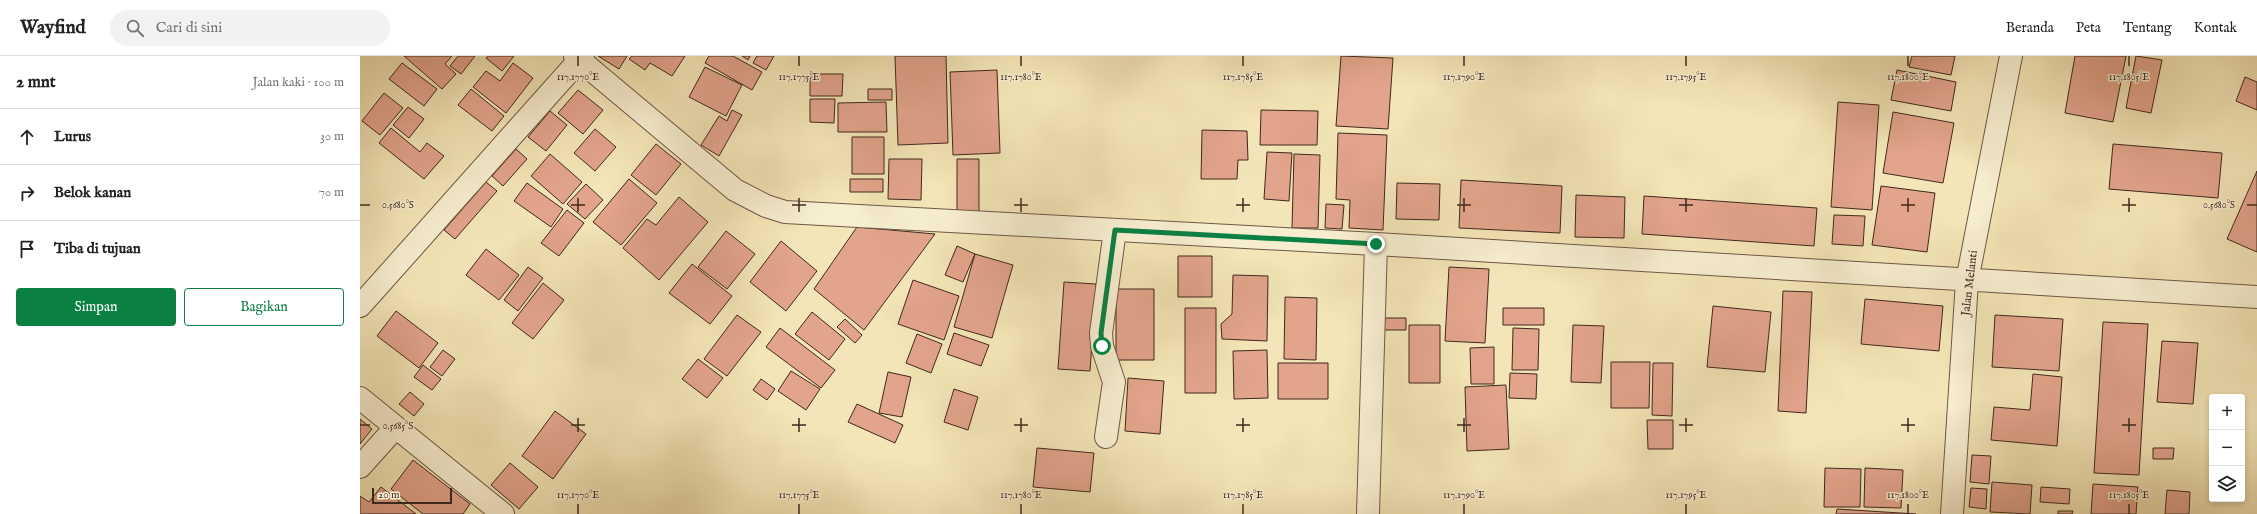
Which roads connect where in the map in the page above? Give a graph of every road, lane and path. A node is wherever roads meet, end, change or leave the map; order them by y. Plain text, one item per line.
1 (2011, 56) edge
2 (579, 57) edge
3 (1115, 230) junction
4 (1376, 244) junction
5 (1967, 281) junction
6 (2257, 297) edge
7 (360, 306) edge
8 (360, 398) edge
9 (395, 428) junction
10 (1106, 438) dead end
11 (360, 467) edge
12 (503, 514) edge
13 (1368, 514) edge
14 (1952, 514) edge

1 - 5 street, Jalan Melanti
2 - 3 street
2 - 7 street
3 - 4 street
3 - 10 street
4 - 5 street
4 - 13 street
5 - 6 street
5 - 14 street, Jalan Melanti
8 - 9 street
9 - 11 street
9 - 12 street

